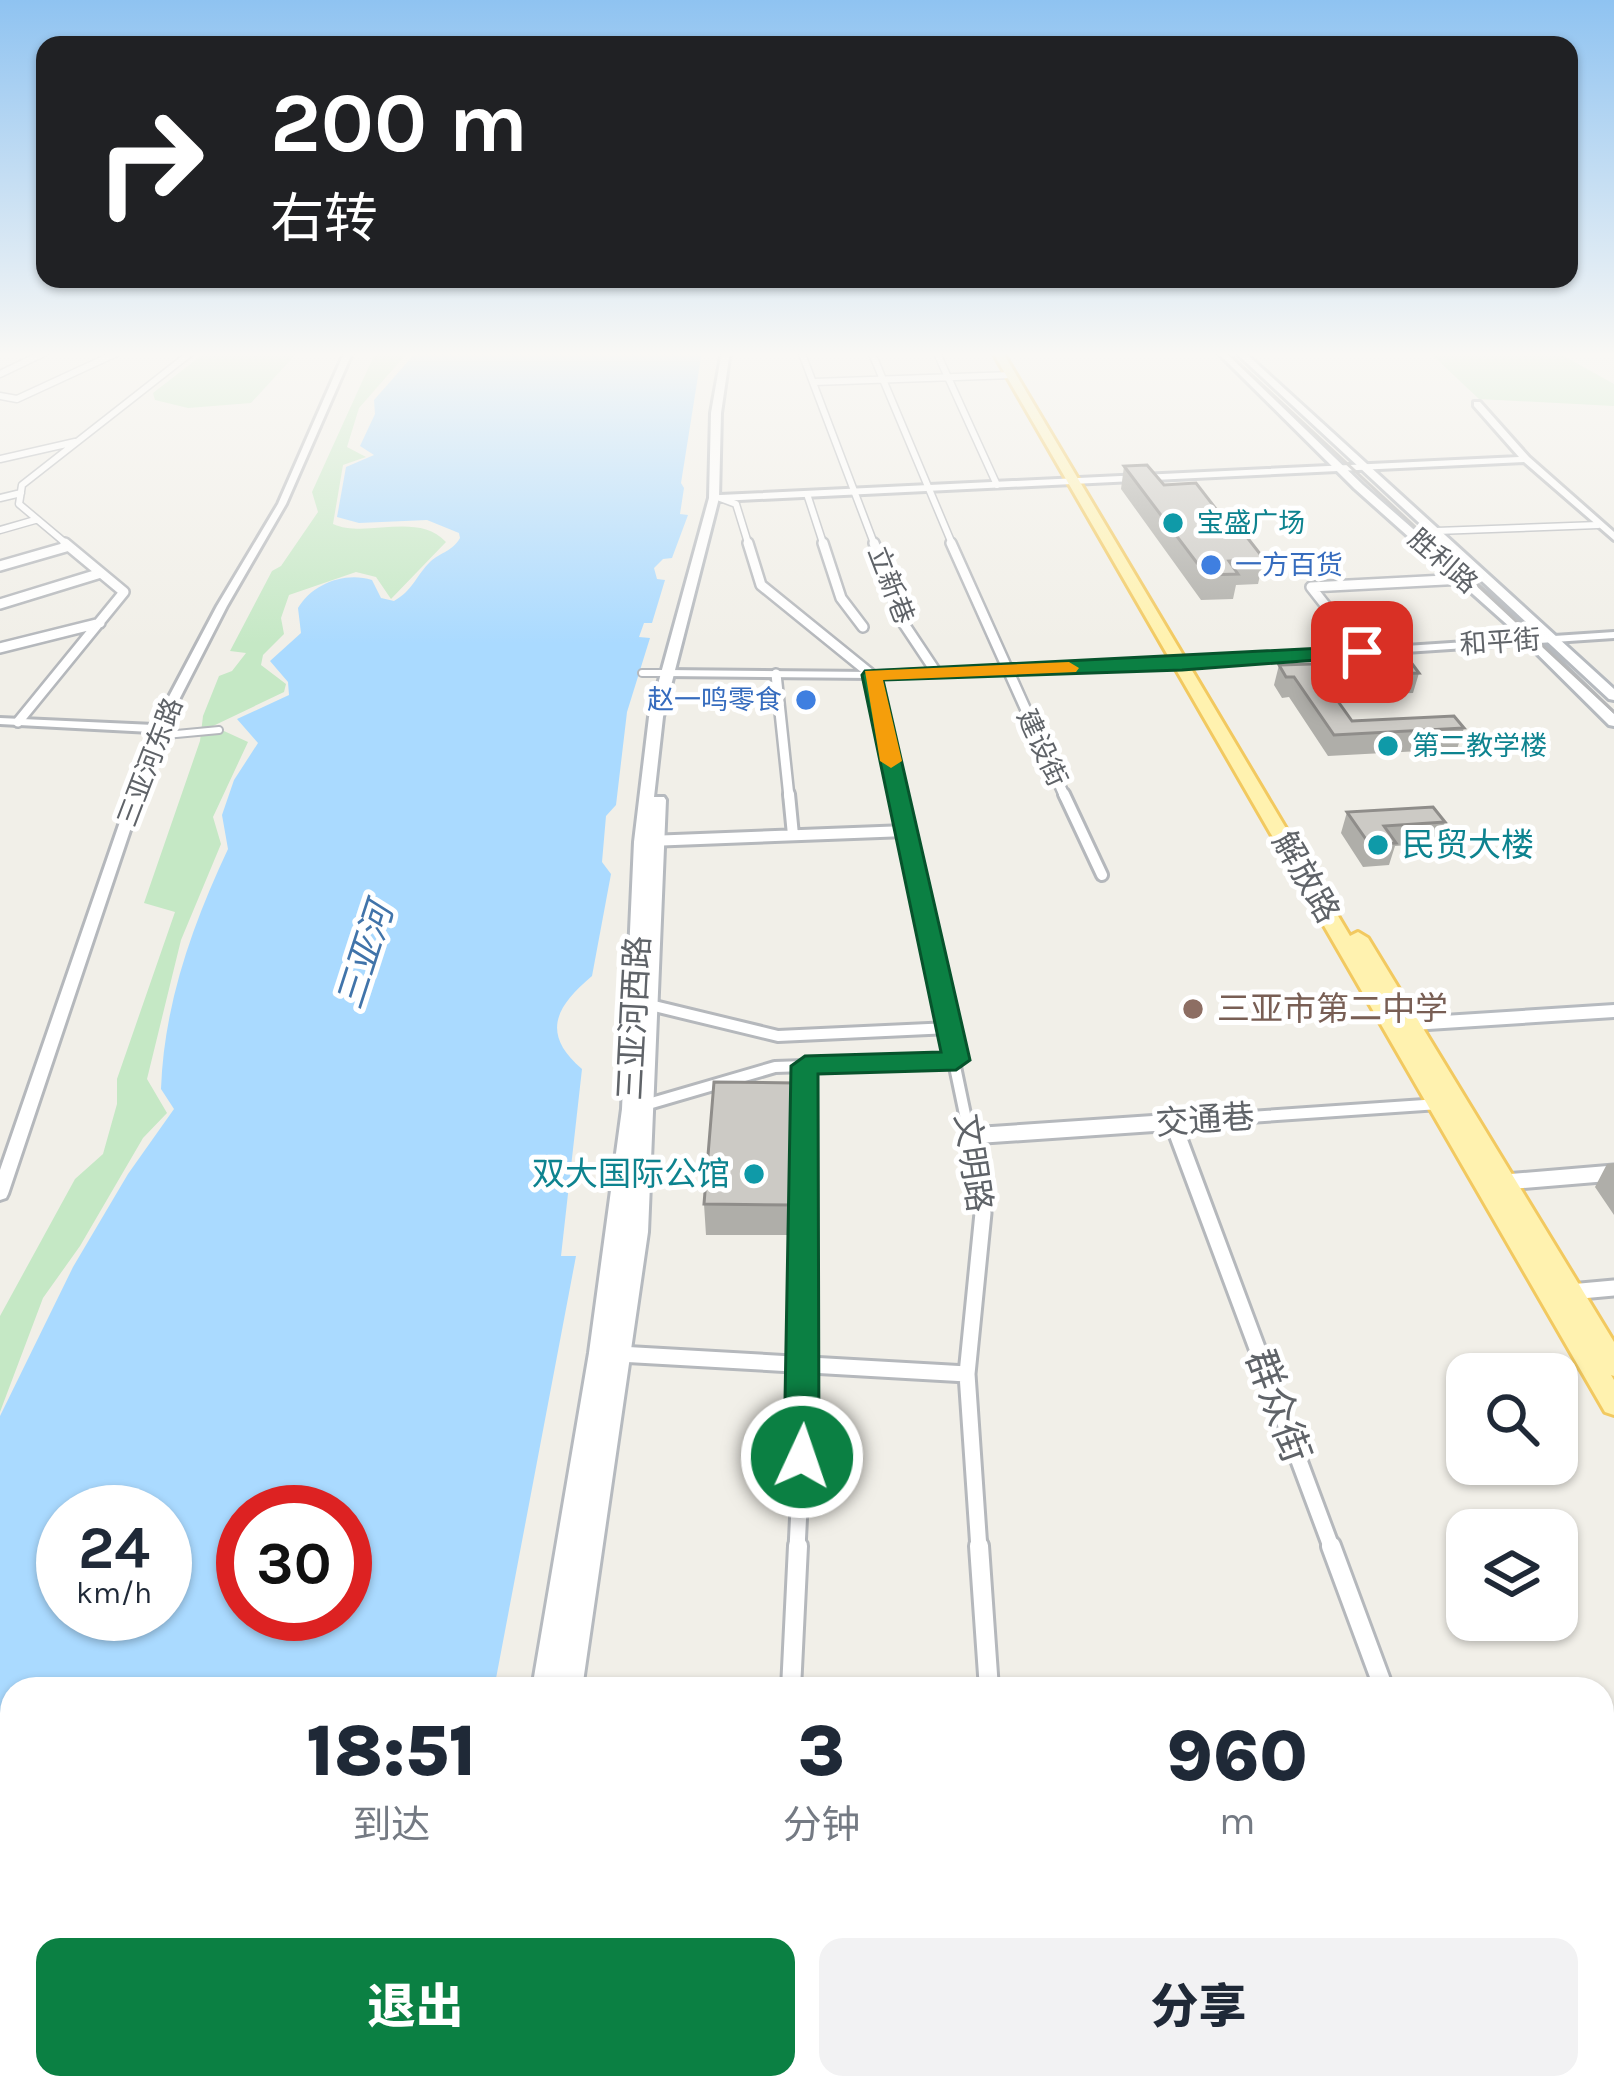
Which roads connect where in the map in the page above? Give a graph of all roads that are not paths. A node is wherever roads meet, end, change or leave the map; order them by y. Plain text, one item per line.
1 (45, 449) edge
2 (70, 449) edge
3 (306, 449) edge
4 (715, 449) edge
5 (721, 449) edge
6 (840, 449) edge
7 (912, 449) edge
8 (980, 449) edge
9 (1058, 449) edge
10 (1060, 449) edge
11 (1320, 449) edge
12 (1345, 449) edge
13 (1517, 449) edge
14 (0, 459) edge
15 (1526, 459) junction
16 (1365, 468) junction
17 (1340, 469) junction
18 (1079, 482) junction
19 (997, 485) junction
20 (928, 488) junction
21 (857, 491) junction
22 (21, 493) junction
23 (807, 494) junction
24 (0, 497) edge
25 (720, 498) junction
26 (35, 520) junction
27 (1598, 525) junction
28 (0, 530) edge
29 (1436, 531) junction
30 (1614, 537) edge
31 (66, 547) junction
32 (0, 566) edge
33 (101, 573) junction
34 (1463, 579) junction
35 (0, 604) edge
36 (101, 623) junction
37 (863, 627) dead end
38 (1614, 635) edge
39 (1554, 639) junction
40 (1530, 640) junction
41 (0, 649) edge
42 (1362, 652) junction
43 (1188, 664) junction
44 (1005, 670) junction
45 (936, 672) junction
46 (642, 673) dead end
47 (670, 673) junction
48 (776, 674) junction
49 (872, 675) junction
50 (1614, 696) edge
51 (0, 721) edge
52 (18, 722) junction
53 (1614, 722) edge
54 (219, 730) dead end
55 (157, 732) junction
56 (0, 740) edge
57 (906, 831) junction
58 (793, 835) junction
59 (649, 841) junction
60 (1102, 875) dead end
61 (643, 1003) junction
62 (1614, 1011) edge
63 (1614, 1021) edge
64 (950, 1028) junction
65 (1404, 1029) junction
66 (956, 1060) junction
67 (805, 1066) junction
68 (1439, 1105) junction
69 (639, 1106) junction
70 (1173, 1123) junction
71 (970, 1136) junction
72 (1614, 1173) edge
73 (1504, 1182) junction
74 (0, 1193) edge
75 (1614, 1288) edge
76 (1570, 1292) junction
77 (610, 1353) junction
78 (1614, 1364) edge
79 (806, 1365) junction
80 (968, 1374) junction
81 (1614, 1404) edge
82 (547, 1677) edge
83 (570, 1677) edge
84 (792, 1677) edge
85 (988, 1677) edge
86 (1380, 1677) edge

1 - 14 street
2 - 22 street
3 - 55 street, 三亚河东路
4 - 47 main road, 三亚河西路
5 - 25 main road, 三亚河西路
6 - 21 street, 立新巷
7 - 20 street, 建设街
8 - 19 street
9 - 18 main road, 解放路
10 - 18 main road, 解放路
11 - 17 main road, 胜利路
12 - 16 main road, 胜利路
13 - 15 street
15 - 16 street
15 - 27 street
16 - 17 street
16 - 29 main road, 胜利路
17 - 18 street
17 - 34 main road, 胜利路
18 - 19 street
18 - 43 main road, 解放路
19 - 20 street
20 - 21 street
20 - 44 street, 建设街
21 - 23 street
21 - 45 street, 立新巷
22 - 24 street
22 - 26 street
23 - 25 street
23 - 37 street
25 - 47 main road, 三亚河西路
25 - 49 street
26 - 28 street
26 - 31 street
27 - 29 street
27 - 30 street
29 - 39 main road, 胜利路
31 - 32 street
31 - 33 street
33 - 35 street
33 - 36 street
34 - 40 main road, 胜利路
34 - 42 street
36 - 41 street
36 - 52 street
38 - 39 street, 和平街
39 - 40 street, 和平街
39 - 50 main road, 胜利路
40 - 42 street, 和平街
40 - 53 main road, 胜利路
42 - 43 street, 和平街
43 - 44 street, 和平街
43 - 65 main road, 解放路
44 - 45 street, 和平街
44 - 60 street, 建设街
45 - 49 street, 和平街
46 - 47 street
47 - 48 street, 和平街
47 - 59 main road, 三亚河西路
48 - 49 street, 和平街
48 - 58 street
49 - 57 street, 文明路
51 - 52 street
52 - 55 street
52 - 56 street
54 - 55 street
55 - 74 street, 三亚河东路
57 - 58 street
57 - 64 street, 文明路
58 - 59 street
59 - 61 main road, 三亚河西路
61 - 64 street
61 - 69 main road, 三亚河西路
62 - 65 main road
63 - 65 main road
64 - 66 street, 文明路
65 - 68 main road, 解放路
65 - 73 main road, 解放路
66 - 67 street
66 - 71 street, 文明路
67 - 69 street
67 - 79 street
68 - 70 street, 交通巷
68 - 81 main road, 解放路
69 - 77 main road, 三亚河西路
70 - 71 street, 交通巷
70 - 86 street, 群众街
71 - 80 street, 文明路
72 - 73 street
73 - 76 main road, 解放路
75 - 76 street
76 - 78 main road, 解放路
77 - 79 street
77 - 82 main road, 三亚河西路
77 - 83 main road, 三亚河西路
79 - 80 street
79 - 84 street
80 - 85 street, 文明路

